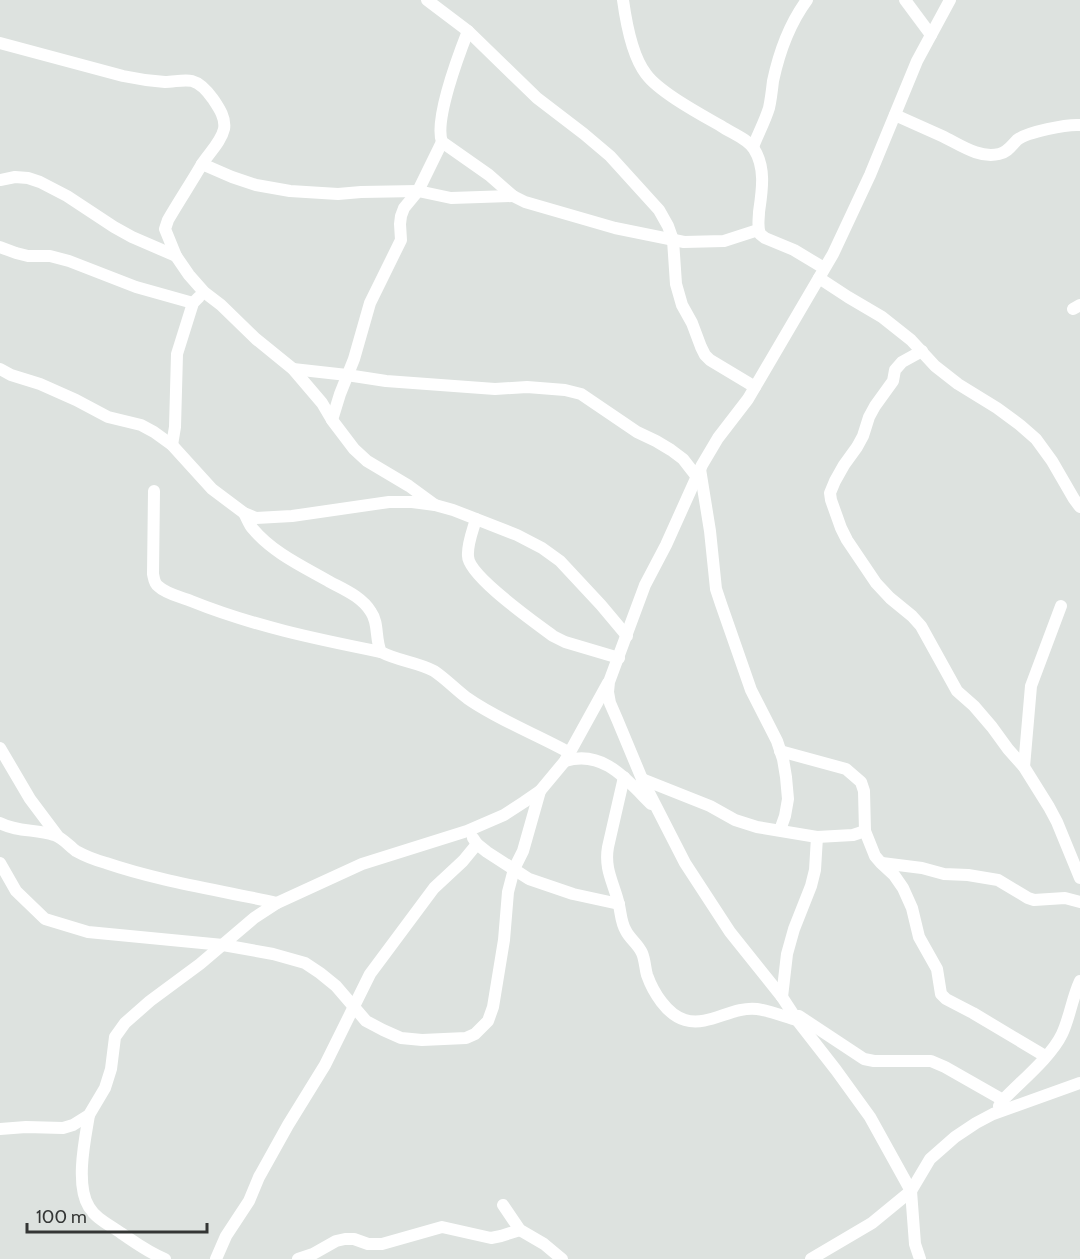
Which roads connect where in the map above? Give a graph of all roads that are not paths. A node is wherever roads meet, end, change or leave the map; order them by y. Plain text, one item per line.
1 (426, 0) edge
2 (623, 0) edge
3 (807, 0) edge
4 (905, 0) edge
5 (950, 0) edge
6 (468, 31) junction
7 (931, 35) junction
8 (0, 43) edge
9 (895, 115) junction
10 (1080, 125) edge
11 (442, 141) junction
12 (753, 147) junction
13 (202, 164) junction
14 (0, 180) edge
15 (418, 190) junction
16 (513, 196) junction
17 (758, 230) junction
18 (674, 240) junction
19 (0, 248) edge
20 (176, 256) junction
21 (821, 273) junction
22 (204, 292) junction
23 (193, 303) junction
24 (922, 351) junction
25 (0, 369) edge
26 (293, 369) junction
27 (347, 375) junction
28 (755, 387) junction
29 (332, 420) junction
30 (172, 445) junction
31 (699, 472) junction
32 (154, 491) dead end
33 (435, 505) junction
34 (1080, 507) edge
35 (244, 513) junction
36 (476, 519) junction
37 (1061, 606) dead end
38 (627, 636) junction
39 (381, 652) junction
40 (618, 658) junction
41 (609, 682) junction
42 (0, 748) edge
43 (780, 751) junction
44 (567, 757) junction
45 (1024, 767) junction
46 (624, 777) junction
47 (642, 779) junction
48 (540, 791) junction
49 (660, 813) junction
50 (0, 823) edge
51 (780, 830) junction
52 (467, 831) junction
53 (864, 831) junction
54 (57, 835) junction
55 (817, 837) junction
56 (477, 843) junction
57 (0, 863) edge
58 (880, 863) junction
59 (514, 869) junction
60 (1080, 878) edge
61 (1080, 902) edge
62 (277, 903) junction
63 (619, 904) junction
64 (223, 945) junction
65 (1080, 981) edge
66 (782, 997) junction
67 (354, 1008) junction
68 (795, 1016) junction
69 (1045, 1056) junction
70 (1080, 1083) edge
71 (1003, 1100) junction
72 (993, 1114) junction
73 (89, 1115) junction
74 (0, 1129) edge
75 (912, 1191) junction
76 (503, 1205) dead end
77 (520, 1230) junction
78 (165, 1259) edge
79 (216, 1259) edge
80 (298, 1259) edge
81 (562, 1259) edge
82 (811, 1259) edge
83 (920, 1259) edge

1 - 6 street
2 - 12 street
3 - 12 street
4 - 7 street
5 - 7 street
6 - 11 street
6 - 18 street
7 - 9 street
8 - 13 street
9 - 10 street
9 - 21 street
11 - 15 street
11 - 16 street
12 - 17 street
13 - 15 street
13 - 20 street
14 - 20 street
15 - 16 street
15 - 27 street
16 - 18 street
17 - 18 street
17 - 21 street
18 - 28 street
19 - 23 street
20 - 22 street
21 - 24 street
21 - 28 street
22 - 23 street
22 - 26 street
23 - 30 street
24 - 34 street
24 - 45 street
25 - 30 street
26 - 27 street
26 - 29 street
27 - 29 street
27 - 31 street
28 - 31 street
29 - 33 street
30 - 35 street
31 - 38 street
31 - 43 street
32 - 39 street
33 - 35 street
33 - 36 street
35 - 39 street
36 - 38 street
36 - 40 street
37 - 45 street
38 - 40 street
39 - 44 street
40 - 41 street
41 - 44 street
41 - 47 street
42 - 54 street
43 - 51 street
43 - 53 street
44 - 46 street
44 - 48 street
45 - 60 street
46 - 49 street
46 - 63 street
47 - 49 street
47 - 51 street
48 - 52 street
48 - 59 street
49 - 66 street
50 - 54 street
51 - 55 street
52 - 56 street
52 - 62 street
53 - 55 street
53 - 58 street
54 - 62 street
55 - 66 street
56 - 59 street
56 - 67 street
57 - 64 street
58 - 61 street
58 - 69 street
59 - 63 street
59 - 67 street
62 - 64 street
63 - 68 street
64 - 67 street
64 - 73 street
65 - 69 street
66 - 68 street
67 - 79 street
68 - 71 street
68 - 75 street
69 - 71 street
70 - 72 street
71 - 72 street
72 - 75 street
73 - 74 street
73 - 78 street
75 - 82 street
75 - 83 street
76 - 77 street
77 - 80 street
77 - 81 street

